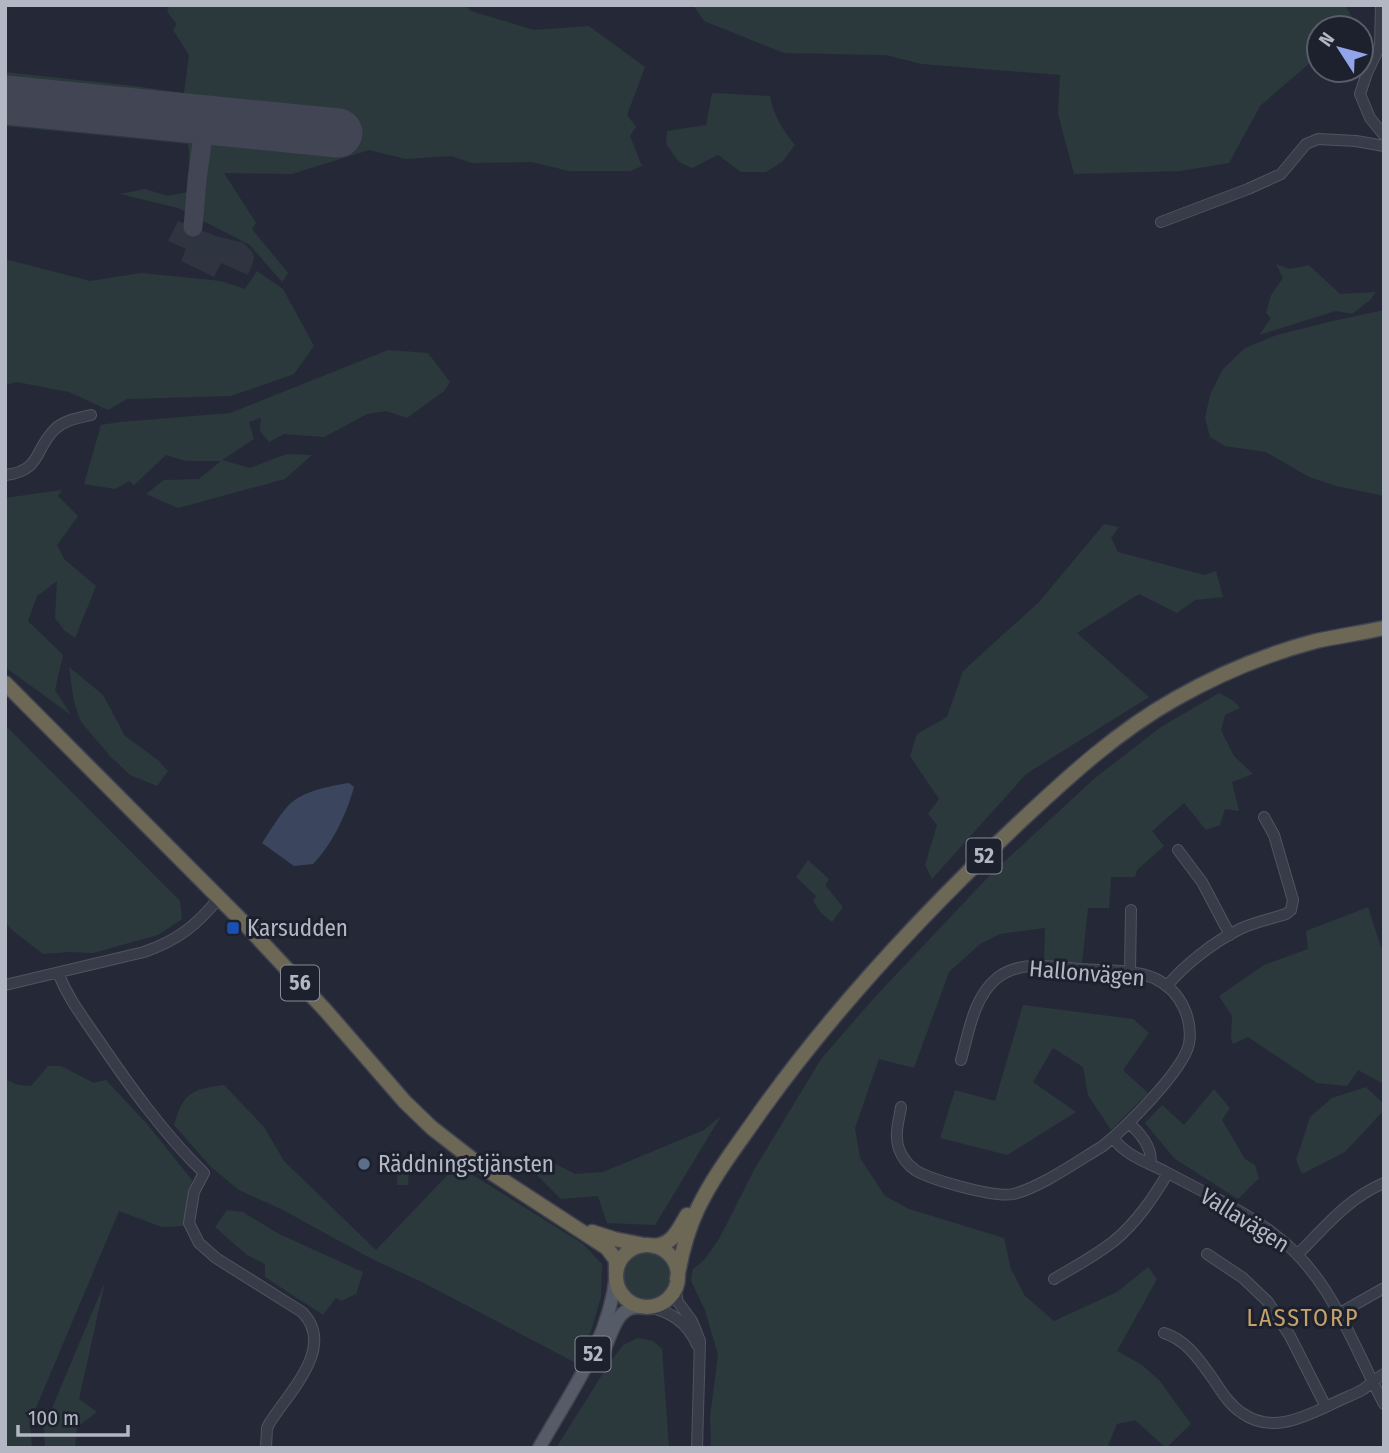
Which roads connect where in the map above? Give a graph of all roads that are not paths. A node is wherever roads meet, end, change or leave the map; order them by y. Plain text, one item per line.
1 (1381, 5) edge
2 (1384, 135) edge
3 (1384, 146) edge
4 (1161, 222) dead end
5 (91, 415) dead end
6 (5, 475) edge
7 (1384, 628) edge
8 (5, 684) edge
9 (1264, 817) dead end
10 (1178, 850) dead end
11 (219, 898) junction
12 (1131, 910) dead end
13 (1230, 935) junction
14 (1130, 972) junction
15 (58, 973) junction
16 (5, 985) edge
17 (1167, 986) junction
18 (961, 1060) dead end
19 (901, 1107) dead end
20 (1128, 1123) junction
21 (1113, 1138) junction
22 (1150, 1164) junction
23 (1168, 1173) junction
24 (716, 1174) junction
25 (1384, 1183) edge
26 (571, 1225) junction
27 (650, 1245) junction
28 (1207, 1254) dead end
29 (1298, 1254) junction
30 (616, 1273) junction
31 (1054, 1279) dead end
32 (677, 1282) junction
33 (1384, 1288) edge
34 (644, 1307) junction
35 (1340, 1313) junction
36 (1164, 1333) dead end
37 (699, 1356) junction
38 (1384, 1374) edge
39 (1372, 1382) junction
40 (1384, 1404) edge
41 (1325, 1407) junction
42 (266, 1448) edge
43 (539, 1448) edge
44 (546, 1448) edge
45 (697, 1448) edge

1 - 2 street
3 - 4 street
5 - 6 street
7 - 24 highway, 52
8 - 11 highway, 56
9 - 13 street
10 - 13 street
11 - 15 street
11 - 26 highway, 56
12 - 14 street
13 - 17 street
14 - 17 street, Hallonvägen
14 - 18 street, Hallonvägen
15 - 16 street
15 - 42 street
17 - 20 street, Hallonvägen
19 - 21 street, Hallonvägen
20 - 21 street, Hallonvägen
20 - 22 street
21 - 22 street, Vallavägen
22 - 23 street, Vallavägen
23 - 29 street, Vallavägen
23 - 31 street
24 - 27 highway, 52
24 - 32 highway, 52
25 - 29 street
26 - 27 highway, 56
26 - 30 highway, 56
27 - 30 highway, 52
27 - 32 highway
28 - 41 street
29 - 35 street, Vallavägen
30 - 34 highway
30 - 43 main road, 52
32 - 34 highway, 52
32 - 37 street
33 - 35 street
34 - 37 street
34 - 44 main road, 52
35 - 39 street, Vallavägen
36 - 41 street
37 - 45 street
38 - 39 street
39 - 40 street, Vallavägen
39 - 41 street

